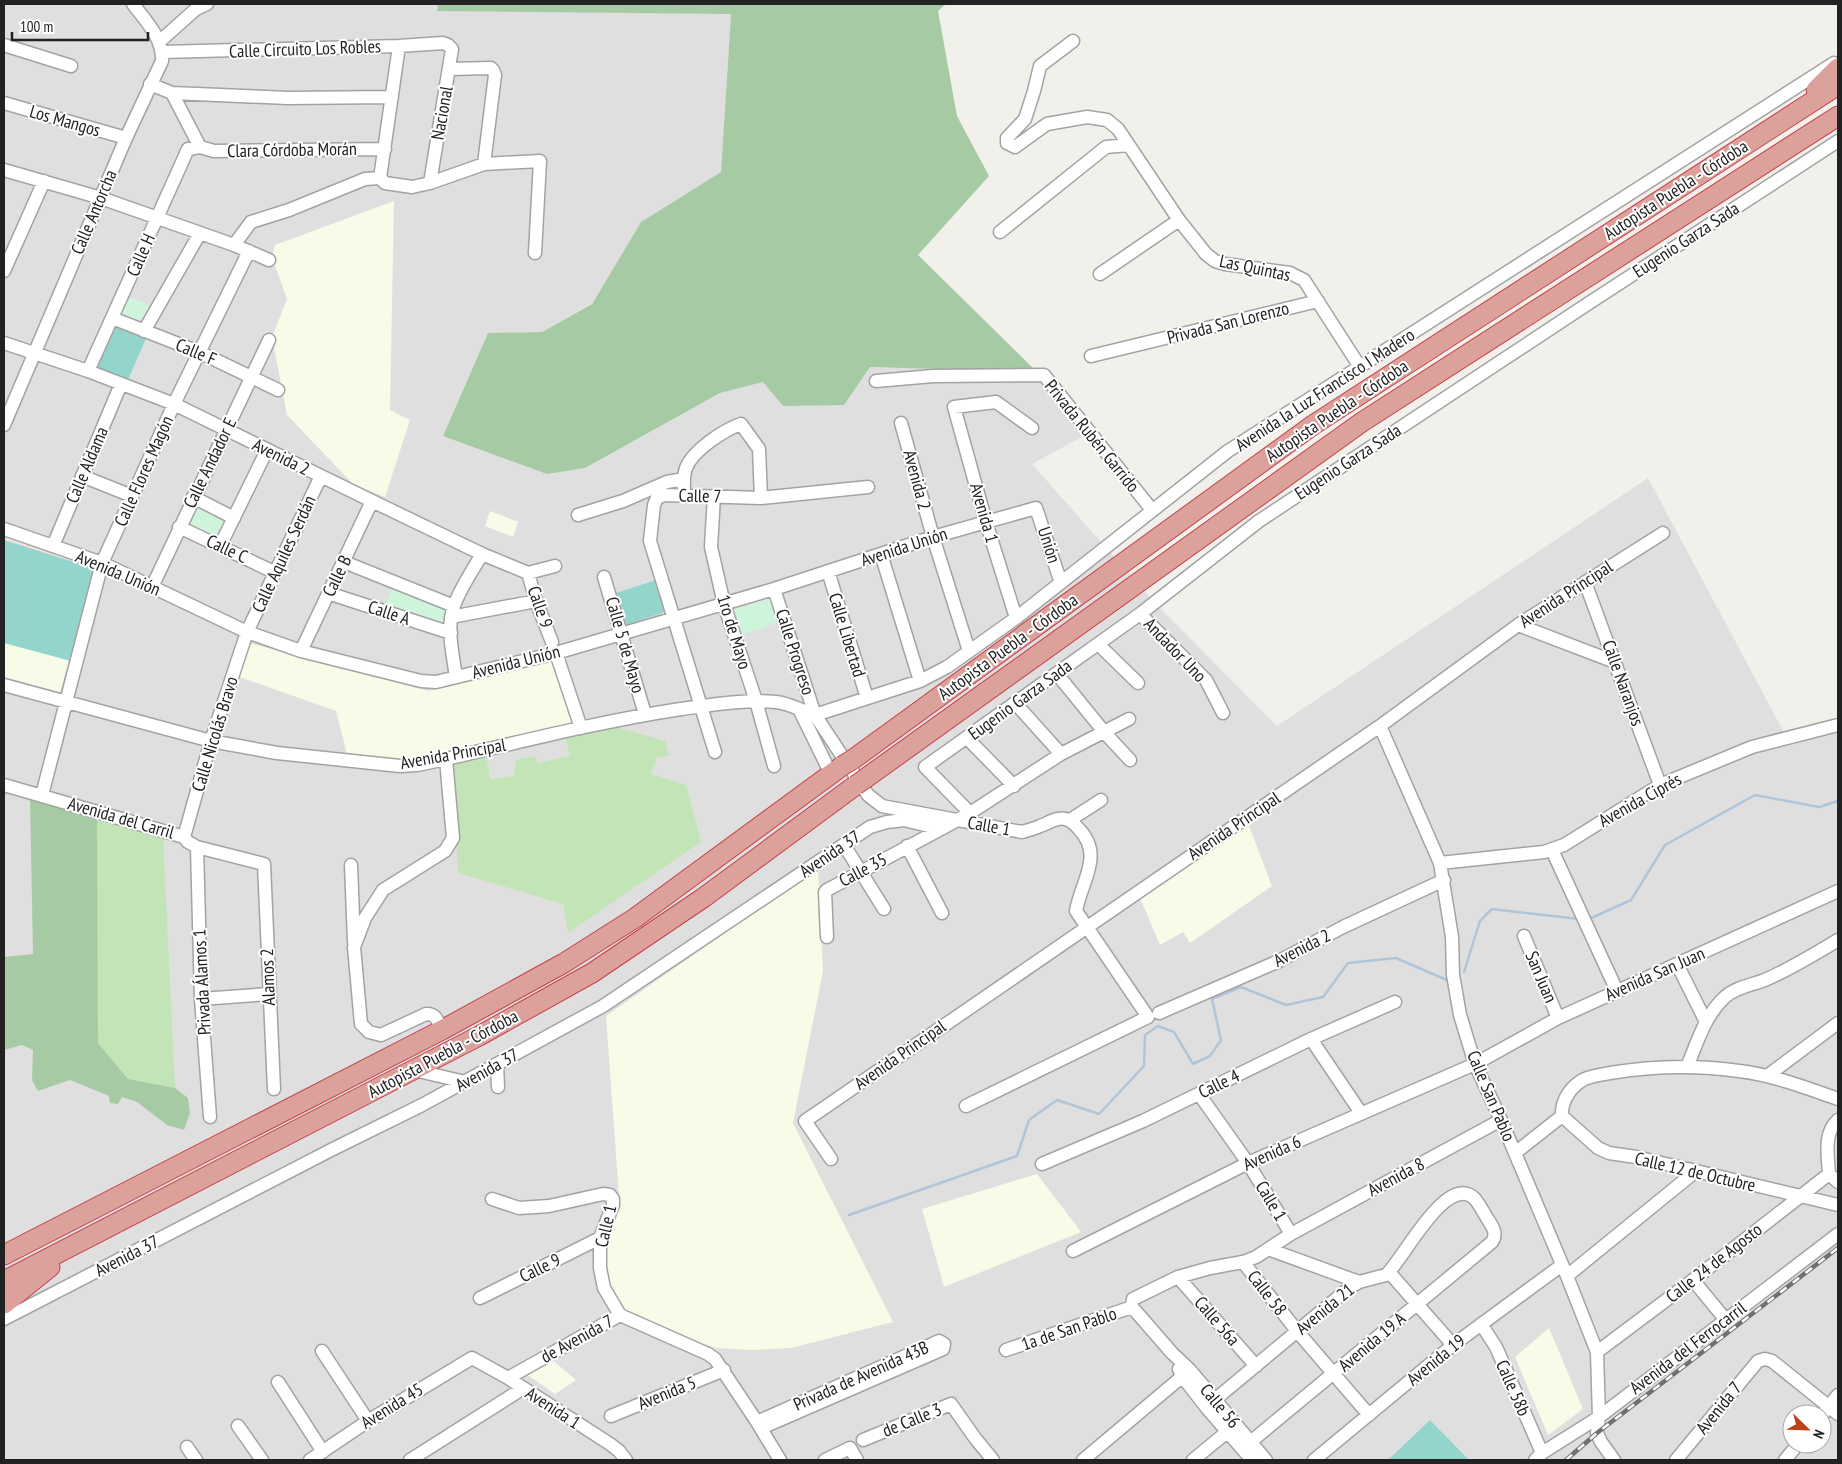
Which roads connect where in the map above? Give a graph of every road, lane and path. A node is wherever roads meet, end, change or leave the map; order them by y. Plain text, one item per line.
1 (133, 4) edge
2 (207, 4) edge
3 (1073, 41) dead end
4 (4, 45) edge
5 (448, 45) joint
6 (398, 46) junction
7 (161, 47) junction
8 (1838, 60) edge
9 (71, 66) dead end
10 (1838, 68) edge
11 (450, 69) junction
12 (150, 84) junction
13 (1838, 85) edge
14 (172, 93) junction
15 (392, 97) junction
16 (4, 103) edge
17 (1838, 116) edge
18 (1788, 117) junction
19 (126, 138) junction
20 (1838, 141) edge
21 (1128, 145) junction
22 (200, 147) junction
23 (385, 149) junction
24 (484, 164) junction
25 (4, 170) edge
26 (380, 178) junction
27 (44, 181) junction
28 (430, 183) junction
29 (101, 198) junction
30 (158, 218) junction
31 (1179, 220) junction
32 (1000, 232) dead end
33 (200, 233) junction
34 (234, 244) junction
35 (8, 248) edge
36 (249, 251) junction
37 (535, 253) dead end
38 (269, 260) dead end
39 (4, 271) edge
40 (1100, 274) dead end
41 (1318, 301) junction
42 (112, 318) junction
43 (144, 330) junction
44 (269, 340) dead end
45 (4, 343) edge
46 (34, 352) junction
47 (199, 352) junction
48 (1091, 356) dead end
49 (1360, 367) junction
50 (88, 371) junction
51 (252, 376) junction
52 (876, 381) dead end
53 (121, 384) junction
54 (278, 390) dead end
55 (174, 404) junction
56 (901, 423) dead end
57 (4, 425) edge
58 (1032, 428) dead end
59 (226, 430) junction
60 (266, 450) junction
61 (82, 476) junction
62 (321, 476) junction
63 (684, 479) junction
64 (868, 487) dead end
65 (132, 496) junction
66 (684, 496) junction
67 (714, 496) junction
68 (193, 497) junction
69 (761, 498) junction
70 (372, 501) junction
71 (1036, 508) joint
72 (1152, 510) junction
73 (578, 515) dead end
74 (234, 518) junction
75 (986, 522) junction
76 (179, 527) junction
77 (4, 530) edge
78 (1663, 533) dead end
79 (933, 537) junction
80 (53, 546) junction
81 (220, 546) junction
82 (482, 554) junction
83 (881, 554) junction
84 (344, 562) junction
85 (102, 563) junction
86 (555, 566) dead end
87 (274, 572) junction
88 (828, 572) junction
89 (528, 573) junction
90 (604, 577) dead end
91 (1585, 582) junction
92 (1061, 583) junction
93 (152, 587) junction
94 (774, 589) junction
95 (328, 593) junction
96 (536, 600) junction
97 (724, 604) junction
98 (453, 611) junction
99 (1140, 614) junction
100 (673, 618) junction
101 (1016, 618) junction
102 (1518, 625) junction
103 (247, 632) junction
104 (451, 633) junction
105 (622, 633) junction
106 (1098, 644) junction
107 (554, 648) junction
108 (301, 651) junction
109 (969, 651) junction
110 (1615, 662) junction
111 (1056, 674) junction
112 (456, 677) junction
113 (920, 681) junction
114 (1138, 683) dead end
115 (4, 685) edge
116 (867, 698) junction
117 (756, 701) junction
118 (66, 702) junction
119 (1015, 704) junction
120 (700, 706) junction
121 (800, 711) junction
122 (1223, 713) dead end
123 (645, 714) junction
124 (815, 715) junction
125 (1129, 718) dead end
126 (1838, 725) edge
127 (1380, 726) junction
128 (581, 728) junction
129 (1105, 733) junction
130 (967, 738) junction
131 (211, 741) junction
132 (715, 752) dead end
133 (1061, 754) junction
134 (446, 759) junction
135 (1130, 760) dead end
136 (774, 766) dead end
137 (842, 767) junction
138 (4, 785) edge
139 (1660, 785) junction
140 (1014, 786) junction
141 (42, 795) junction
142 (1101, 800) dead end
143 (970, 813) junction
144 (956, 820) junction
145 (1064, 820) junction
146 (941, 829) junction
147 (184, 836) junction
148 (844, 845) junction
149 (907, 846) junction
150 (197, 847) junction
151 (1552, 850) junction
152 (1440, 863) junction
153 (264, 864) joint
154 (351, 865) dead end
155 (860, 871) junction
156 (1444, 880) junction
157 (1838, 891) edge
158 (884, 909) dead end
159 (942, 913) dead end
160 (1086, 927) junction
161 (1524, 936) dead end
162 (827, 937) dead end
163 (1838, 940) edge
164 (354, 947) junction
165 (1677, 964) junction
166 (1617, 991) junction
167 (268, 994) junction
168 (202, 999) junction
169 (1395, 1002) dead end
170 (1154, 1015) junction
171 (1558, 1018) junction
172 (1706, 1022) junction
173 (1838, 1023) edge
174 (442, 1030) junction
175 (1312, 1039) junction
176 (497, 1064) junction
177 (1475, 1064) junction
178 (1687, 1067) junction
179 (414, 1070) junction
180 (1768, 1076) junction
181 (465, 1082) junction
182 (498, 1087) dead end
183 (274, 1089) dead end
184 (1199, 1094) junction
185 (1838, 1099) edge
186 (966, 1106) dead end
187 (1361, 1113) junction
188 (1562, 1116) junction
189 (210, 1117) dead end
190 (1501, 1120) junction
191 (1838, 1120) edge
192 (1515, 1153) junction
193 (831, 1158) dead end
194 (1248, 1163) junction
195 (1042, 1164) dead end
196 (1696, 1171) junction
197 (1834, 1178) edge
198 (1800, 1196) junction
199 (492, 1199) dead end
200 (1838, 1205) edge
201 (1290, 1234) junction
202 (1838, 1234) edge
203 (88, 1237) junction
204 (600, 1238) junction
205 (1268, 1248) junction
206 (1073, 1251) dead end
207 (4, 1255) edge
208 (1243, 1262) junction
209 (1565, 1270) junction
210 (1389, 1272) junction
211 (1178, 1277) junction
212 (1693, 1280) junction
213 (4, 1281) edge
214 (1359, 1282) junction
215 (480, 1298) dead end
216 (1418, 1303) junction
217 (4, 1304) edge
218 (1132, 1307) junction
219 (620, 1315) junction
220 (4, 1319) edge
221 (1725, 1319) junction
222 (1481, 1324) junction
223 (1297, 1331) junction
224 (1453, 1345) junction
225 (1006, 1350) dead end
226 (322, 1351) dead end
227 (1597, 1352) junction
228 (476, 1359) joint
229 (1256, 1366) junction
230 (724, 1370) junction
231 (1186, 1373) junction
232 (1334, 1373) junction
233 (508, 1378) junction
234 (278, 1382) dead end
235 (522, 1389) junction
236 (1838, 1395) edge
237 (1210, 1404) junction
238 (1821, 1404) edge
239 (1832, 1408) edge
240 (1369, 1415) junction
241 (611, 1416) dead end
242 (1599, 1416) junction
243 (368, 1421) junction
244 (759, 1425) junction
245 (238, 1426) dead end
246 (1227, 1432) junction
247 (863, 1440) dead end
248 (1247, 1446) junction
249 (187, 1447) dead end
250 (323, 1452) junction
251 (1539, 1457) edge
252 (196, 1460) edge
253 (262, 1460) edge
254 (310, 1460) edge
255 (410, 1460) edge
256 (626, 1460) edge
257 (778, 1460) edge
258 (825, 1460) edge
259 (858, 1460) edge
260 (994, 1460) edge
261 (1083, 1460) edge
262 (1193, 1460) edge
263 (1252, 1460) edge
264 (1266, 1460) edge
265 (1314, 1460) edge
266 (1614, 1460) edge
267 (1676, 1460) edge

1 - 7 street
2 - 7 street
3 - 21 street
4 - 9 street
5 - 6 street, Calle Circuito Los Robles
5 - 11 street, Nacional
6 - 7 street, Calle Circuito Los Robles
6 - 15 street
7 - 12 street, Calle Antorcha
8 - 49 street, Avenida la Luz Francisco I Madero
10 - 18 highway
11 - 24 street
11 - 28 street, Nacional
12 - 14 street
12 - 19 street, Calle Antorcha
13 - 18 highway, Autopista Puebla - Córdoba
14 - 15 street
14 - 22 street
15 - 23 street
16 - 19 street, Los Mangos
17 - 179 highway, Autopista Puebla - Córdoba
18 - 137 highway, Autopista Puebla - Córdoba
19 - 29 street, Calle Antorcha
20 - 99 street, Eugenio Garza Sada
21 - 31 street, Las Quintas
21 - 32 street
22 - 23 street, Clara Córdoba Morán
22 - 30 street, Calle H
23 - 26 street
24 - 28 street
24 - 37 street
25 - 27 street
26 - 28 street
26 - 34 street
27 - 29 street
27 - 35 street
29 - 30 street
29 - 46 street, Calle Antorcha
30 - 33 street
30 - 42 street, Calle H
31 - 40 street
31 - 41 street, Las Quintas
33 - 34 street
33 - 43 street
34 - 36 street
35 - 39 street
36 - 38 street
36 - 47 street, Calle Flores Magón
41 - 48 street, Privada San Lorenzo
41 - 49 street, Las Quintas
42 - 43 street, Calle F
42 - 50 street, Calle H
43 - 47 street, Calle F
44 - 51 street, Calle Andador E
45 - 46 street, Avenida 2
46 - 50 street, Avenida 2
46 - 57 street, Calle Antorcha
47 - 51 street, Calle F
47 - 55 street, Calle Flores Magón
49 - 72 street, Avenida la Luz Francisco I Madero
50 - 53 street, Avenida 2
51 - 54 street, Calle F
51 - 59 street, Calle Andador E
52 - 72 street, Privada Rubén Garrido
53 - 55 street, Avenida 2
53 - 61 street, Calle Aldama
55 - 59 street, Avenida 2
55 - 65 street, Calle Flores Magón
56 - 79 street, Avenida 2
58 - 75 street, Avenida 1
59 - 60 street, Avenida 2
59 - 68 street, Calle Andador E
60 - 62 street, Avenida 2
60 - 74 street
61 - 65 street
61 - 80 street, Calle Aldama
62 - 70 street, Avenida 2
62 - 87 street, Calle Aquiles Serdán
63 - 66 street
63 - 69 street
63 - 73 street
64 - 69 street, Calle 7
65 - 85 street, Calle Flores Magón
66 - 67 street, Calle 7
66 - 100 street, Calle 7
67 - 69 street, Calle 7
67 - 97 street, 1ro de Mayo
68 - 74 street
68 - 76 street, Calle Andador E
70 - 82 street, Avenida 2
70 - 84 street, Calle B
71 - 75 street, Avenida Unión
71 - 92 street, Unión
72 - 92 street, Avenida la Luz Francisco I Madero
74 - 81 street
75 - 79 street, Avenida Unión
75 - 101 street, Avenida 1
76 - 81 street, Calle C
76 - 93 street, Calle Andador E
77 - 80 street, Avenida Unión
78 - 91 street, Avenida Principal
79 - 83 street, Avenida Unión
79 - 109 street, Avenida 2
80 - 85 street, Avenida Unión
81 - 87 street, Calle C
82 - 89 street, Avenida 2
82 - 98 street
83 - 88 street, Avenida Unión
83 - 113 street
84 - 95 street, Calle B
84 - 98 street
85 - 93 street, Avenida Unión
85 - 118 street, Calle Flores Magón
86 - 89 street
87 - 103 street, Calle Aquiles Serdán
88 - 94 street, Avenida Unión
88 - 116 street, Calle Libertad
89 - 96 street, Calle 9
90 - 105 street, Calle 5 de Mayo
91 - 102 street, Avenida Principal
91 - 110 street, Calle Naranjos
92 - 101 street, Avenida la Luz Francisco I Madero
93 - 103 street, Avenida Unión
94 - 97 street, Avenida Unión
94 - 124 street, Calle Progreso
95 - 104 street, Calle A
95 - 108 street, Calle B
96 - 98 street
96 - 107 street, Calle 9
97 - 100 street, Avenida Unión
97 - 117 street, 1ro de Mayo
98 - 104 street
99 - 106 street, Eugenio Garza Sada
99 - 122 street, Andador Uno
100 - 105 street, Avenida Unión
100 - 120 street
101 - 109 street, Avenida la Luz Francisco I Madero
102 - 110 street
102 - 127 street, Avenida Principal
103 - 108 street, Avenida Unión
103 - 131 street, Calle Nicolás Bravo
104 - 112 street
105 - 107 street, Avenida Unión
105 - 123 street, Calle 5 de Mayo
106 - 111 street, Eugenio Garza Sada
106 - 114 street
107 - 112 street, Avenida Unión
107 - 128 street, Calle 9
108 - 112 street, Avenida Unión
109 - 113 street, Avenida la Luz Francisco I Madero
110 - 139 street, Calle Naranjos
111 - 119 street, Eugenio Garza Sada
111 - 129 street
113 - 116 street, Avenida la Luz Francisco I Madero
115 - 118 street, Avenida Principal
116 - 124 street, Avenida la Luz Francisco I Madero
117 - 120 street, Avenida Principal
117 - 121 street, Avenida Principal
117 - 136 street, 1ro de Mayo
118 - 131 street, Avenida Principal
118 - 141 street, Calle Flores Magón
119 - 130 street, Eugenio Garza Sada
119 - 133 street
120 - 123 street, Avenida Principal
120 - 132 street
121 - 124 street, Avenida Principal
121 - 137 street
123 - 128 street, Avenida Principal
124 - 144 street, Calle 1
125 - 129 street
126 - 139 street, Avenida Ciprés
127 - 152 street, Calle San Pablo
127 - 160 street, Avenida Principal
128 - 134 street, Avenida Principal
129 - 133 street
129 - 135 street
130 - 140 street
130 - 143 street, Eugenio Garza Sada
131 - 134 street, Avenida Principal
131 - 147 street, Calle Nicolás Bravo
133 - 140 street
134 - 164 street
137 - 174 highway, Autopista Puebla - Córdoba
138 - 141 street, Avenida del Carril
139 - 151 street, Avenida Ciprés
140 - 143 street
141 - 147 street, Avenida del Carril
142 - 145 street, Calle 1
143 - 144 street
144 - 145 street, Calle 1
144 - 146 street
145 - 160 street
146 - 148 street, Avenida 37
146 - 149 street, Calle 35
147 - 150 street, Avenida del Carril
148 - 155 street
148 - 176 street, Avenida 37
149 - 155 street, Calle 35
149 - 159 street
150 - 153 street, Avenida del Carril
150 - 168 street, Privada Álamos 1
151 - 152 street, Avenida Ciprés
151 - 166 street
152 - 156 street, Calle San Pablo
153 - 167 street, Alamos 2
154 - 164 street
155 - 158 street
155 - 162 street, Calle 35
156 - 170 street, Avenida 2
156 - 177 street, Calle San Pablo
157 - 165 street, Avenida San Juan
160 - 170 street
160 - 193 street, Avenida Principal
161 - 171 street, San Juan
163 - 172 street
164 - 174 street
165 - 166 street, Avenida San Juan
165 - 172 street
166 - 171 street, Avenida San Juan
167 - 168 street
167 - 183 street, Alamos 2
168 - 189 street, Privada Álamos 1
169 - 175 street, Calle 4
170 - 186 street, Avenida 2
171 - 177 street, Avenida San Juan
172 - 178 street
173 - 180 street
174 - 207 highway, Autopista Puebla - Córdoba
175 - 184 street, Calle 4
175 - 187 street
176 - 181 street, Avenida 37
176 - 182 street
177 - 187 street, Avenida 6
177 - 190 street, Calle San Pablo
178 - 180 street
178 - 188 street
179 - 181 street
179 - 203 highway, Autopista Puebla - Córdoba
180 - 185 street
181 - 220 street, Avenida 37
184 - 194 street, Calle 1
184 - 195 street, Calle 4
187 - 194 street, Avenida 6
188 - 192 street
188 - 196 street, Calle 12 de Octubre
190 - 192 street, Calle San Pablo
190 - 201 street, Avenida 8
191 - 197 street, Calle 24 de Agosto
192 - 209 street, Calle San Pablo
194 - 201 street, Calle 1
194 - 206 street, Avenida 6
196 - 198 street, Calle 12 de Octubre
196 - 209 street, Avenida 19
197 - 198 street, Calle 24 de Agosto
198 - 200 street, Calle 12 de Octubre
198 - 212 street, Calle 24 de Agosto
199 - 204 street, Calle 1
201 - 205 street, Avenida 8
202 - 221 street, Avenida del Ferrocarril
203 - 213 highway, Autopista Puebla - Córdoba
203 - 217 highway
204 - 215 street, Calle 9
204 - 219 street, Calle 1
205 - 208 street, Avenida 8
205 - 214 street
208 - 211 street, Avenida 8
208 - 223 street, Calle 58
209 - 222 street, Avenida 19
209 - 227 street, Calle San Pablo
210 - 214 street, Avenida 21
210 - 216 street
210 - 216 street, Avenida 19 A
211 - 218 street, Avenida 8
211 - 229 street, Calle 56a
212 - 221 street
212 - 227 street, Calle 24 de Agosto
214 - 223 street, Avenida 21
216 - 224 street
216 - 232 street, Avenida 19 A
218 - 225 street, 1a de San Pablo
218 - 231 street, Calle 56
219 - 230 street
219 - 233 street, de Avenida 7
221 - 242 street, Avenida del Ferrocarril
222 - 224 street, Avenida 19
222 - 251 street, Calle 58b
223 - 229 street, Avenida 21
223 - 232 street, Calle 58
224 - 240 street, Avenida 19
226 - 243 street
227 - 242 street, Calle San Pablo
228 - 233 street, Avenida 1
228 - 243 street, Avenida 45
229 - 237 street, Avenida 21
230 - 241 street, Avenida 5
230 - 244 street
231 - 237 street, Calle 56
231 - 261 street
232 - 240 street, Calle 58
232 - 248 street, Avenida 19 A
233 - 235 street, Avenida 1
234 - 250 street
235 - 255 street
235 - 256 street, Avenida 1
236 - 239 street
237 - 246 street, Calle 56
237 - 248 street, Calle 56
238 - 267 street, Avenida 7
240 - 265 street, Avenida 19
242 - 251 street, Avenida del Ferrocarril
242 - 266 street, Calle San Pablo
243 - 250 street, Avenida 45
244 - 244 street, Privada de Avenida 43B
244 - 257 street
245 - 253 street
246 - 248 street, Calle 56
246 - 262 street
247 - 260 street, de Calle 3
248 - 263 street, Calle 56
248 - 264 street, Calle 56
249 - 252 street
250 - 254 street, Avenida 45
258 - 259 street

